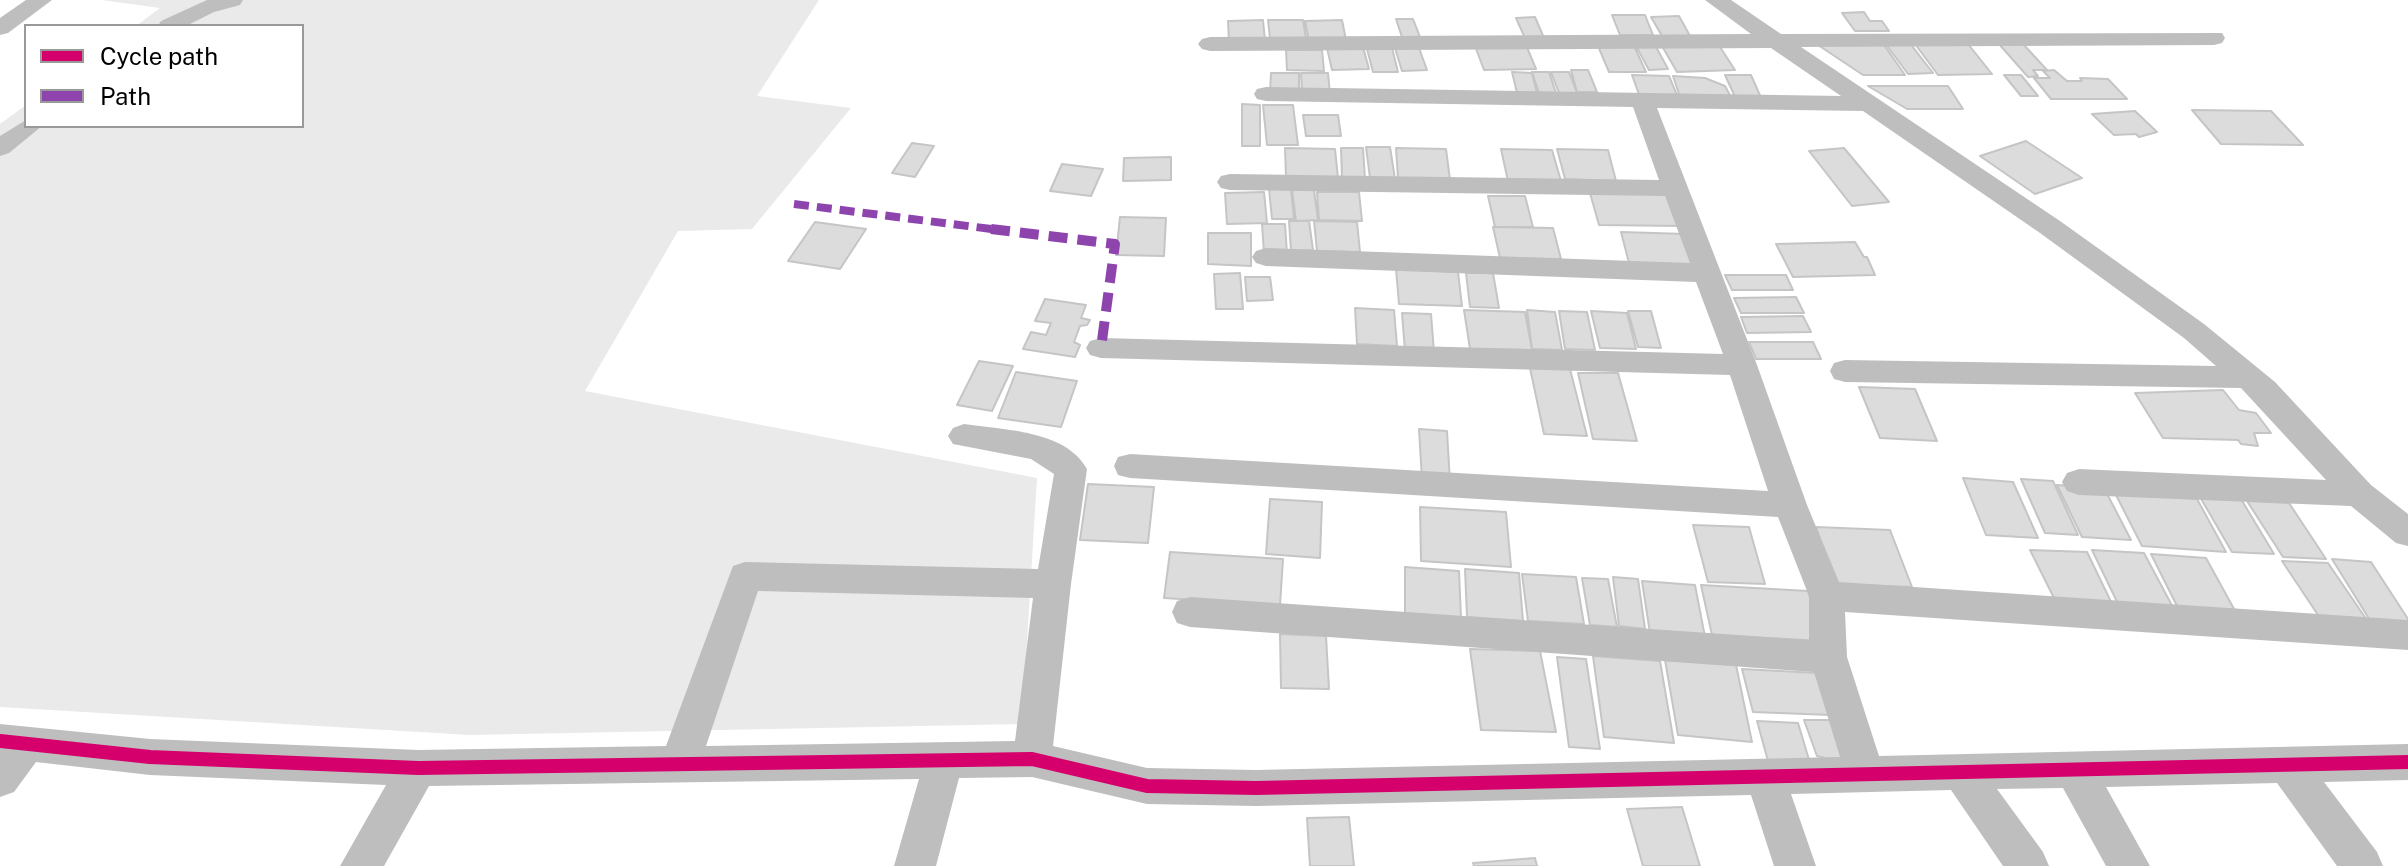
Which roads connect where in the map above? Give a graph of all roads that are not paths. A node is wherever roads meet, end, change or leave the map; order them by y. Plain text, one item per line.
1 (41, 0) edge
2 (232, 0) edge
3 (1716, 0) edge
4 (173, 24) edge
5 (0, 28) edge
6 (2214, 38) dead end
7 (1774, 39) junction
8 (1210, 44) dead end
9 (1266, 94) dead end
10 (1643, 102) junction
11 (1870, 104) junction
12 (27, 128) edge
13 (0, 148) edge
14 (1230, 182) dead end
15 (1674, 188) junction
16 (1266, 257) dead end
17 (1707, 273) junction
18 (1101, 348) dead end
19 (1742, 365) junction
20 (1845, 371) dead end
21 (2248, 377) junction
22 (964, 436) dead end
23 (1130, 466) dead end
24 (2079, 482) dead end
25 (2359, 494) junction
26 (1790, 505) junction
27 (2408, 533) edge
28 (1053, 584) junction
29 (1827, 596) junction
30 (1190, 612) dead end
31 (2408, 635) edge
32 (1828, 657) junction
33 (13, 743) edge
34 (1032, 759) junction
35 (943, 762) junction
36 (2408, 762) edge
37 (680, 763) junction
38 (2289, 767) junction
39 (418, 768) junction
40 (2074, 769) junction
41 (1960, 771) junction
42 (1865, 773) junction
43 (1765, 775) junction
44 (0, 779) edge
45 (361, 866) edge
46 (915, 866) edge
47 (1795, 866) edge
48 (2028, 866) edge
49 (2129, 866) edge
50 (2362, 866) edge

1 - 5 street
2 - 4 street
3 - 7 street
6 - 7 street
7 - 8 street
7 - 11 street
9 - 10 street
10 - 11 street
10 - 15 street
11 - 21 street
12 - 13 street
14 - 15 street
15 - 17 street
16 - 17 street
17 - 19 street
18 - 19 street
19 - 26 street
20 - 21 street
21 - 25 street
22 - 28 street
23 - 26 street
24 - 25 street
25 - 27 street
26 - 29 street
28 - 34 street
28 - 37 street
29 - 31 street
29 - 32 street
30 - 32 street
32 - 42 street
33 - 39 street
33 - 44 street
34 - 35 street
34 - 43 street
35 - 37 street
35 - 46 street
36 - 38 street
37 - 39 street
38 - 40 street
38 - 50 street
39 - 45 street
40 - 41 street
40 - 49 street
41 - 42 street
41 - 48 street
42 - 43 street
43 - 47 street

